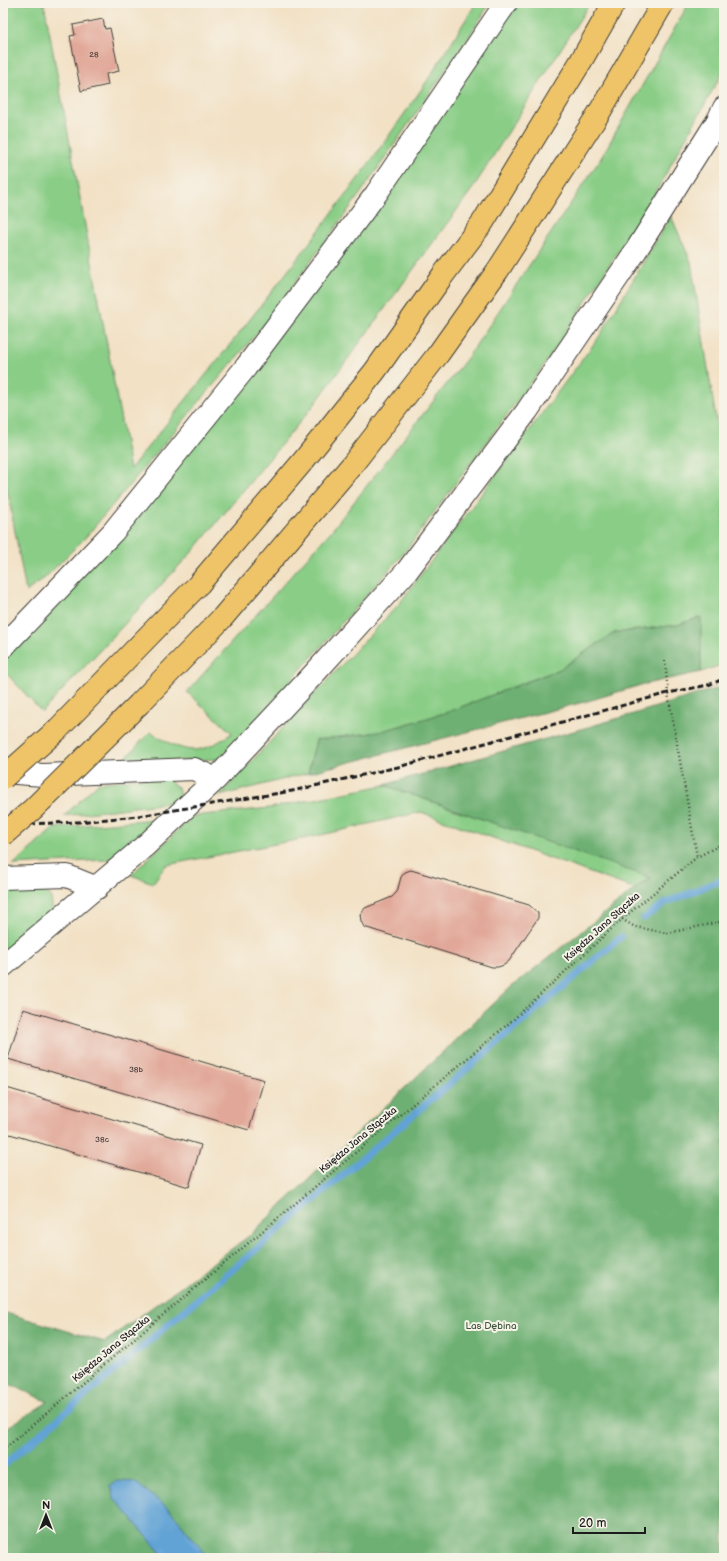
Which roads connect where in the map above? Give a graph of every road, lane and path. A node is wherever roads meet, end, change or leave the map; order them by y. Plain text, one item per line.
1 (506, 3) edge
2 (614, 3) edge
3 (663, 3) edge
4 (724, 108) edge
5 (3, 647) edge
6 (665, 661) dead end
7 (3, 772) edge
8 (3, 778) edge
9 (216, 779) junction
10 (3, 835) edge
11 (724, 844) edge
12 (697, 857) junction
13 (3, 878) edge
14 (97, 888) junction
15 (622, 920) junction
16 (724, 921) edge
17 (3, 966) edge
18 (3, 1450) edge

1 - 5 street
2 - 8 main road, bridge
3 - 10 main road, bridge
4 - 9 street
6 - 12 path
7 - 9 street
9 - 14 street
11 - 12 path, Księdza Jana Stączka
12 - 15 path, Księdza Jana Stączka
13 - 14 street
14 - 17 street
15 - 16 path
15 - 18 path, Księdza Jana Stączka

